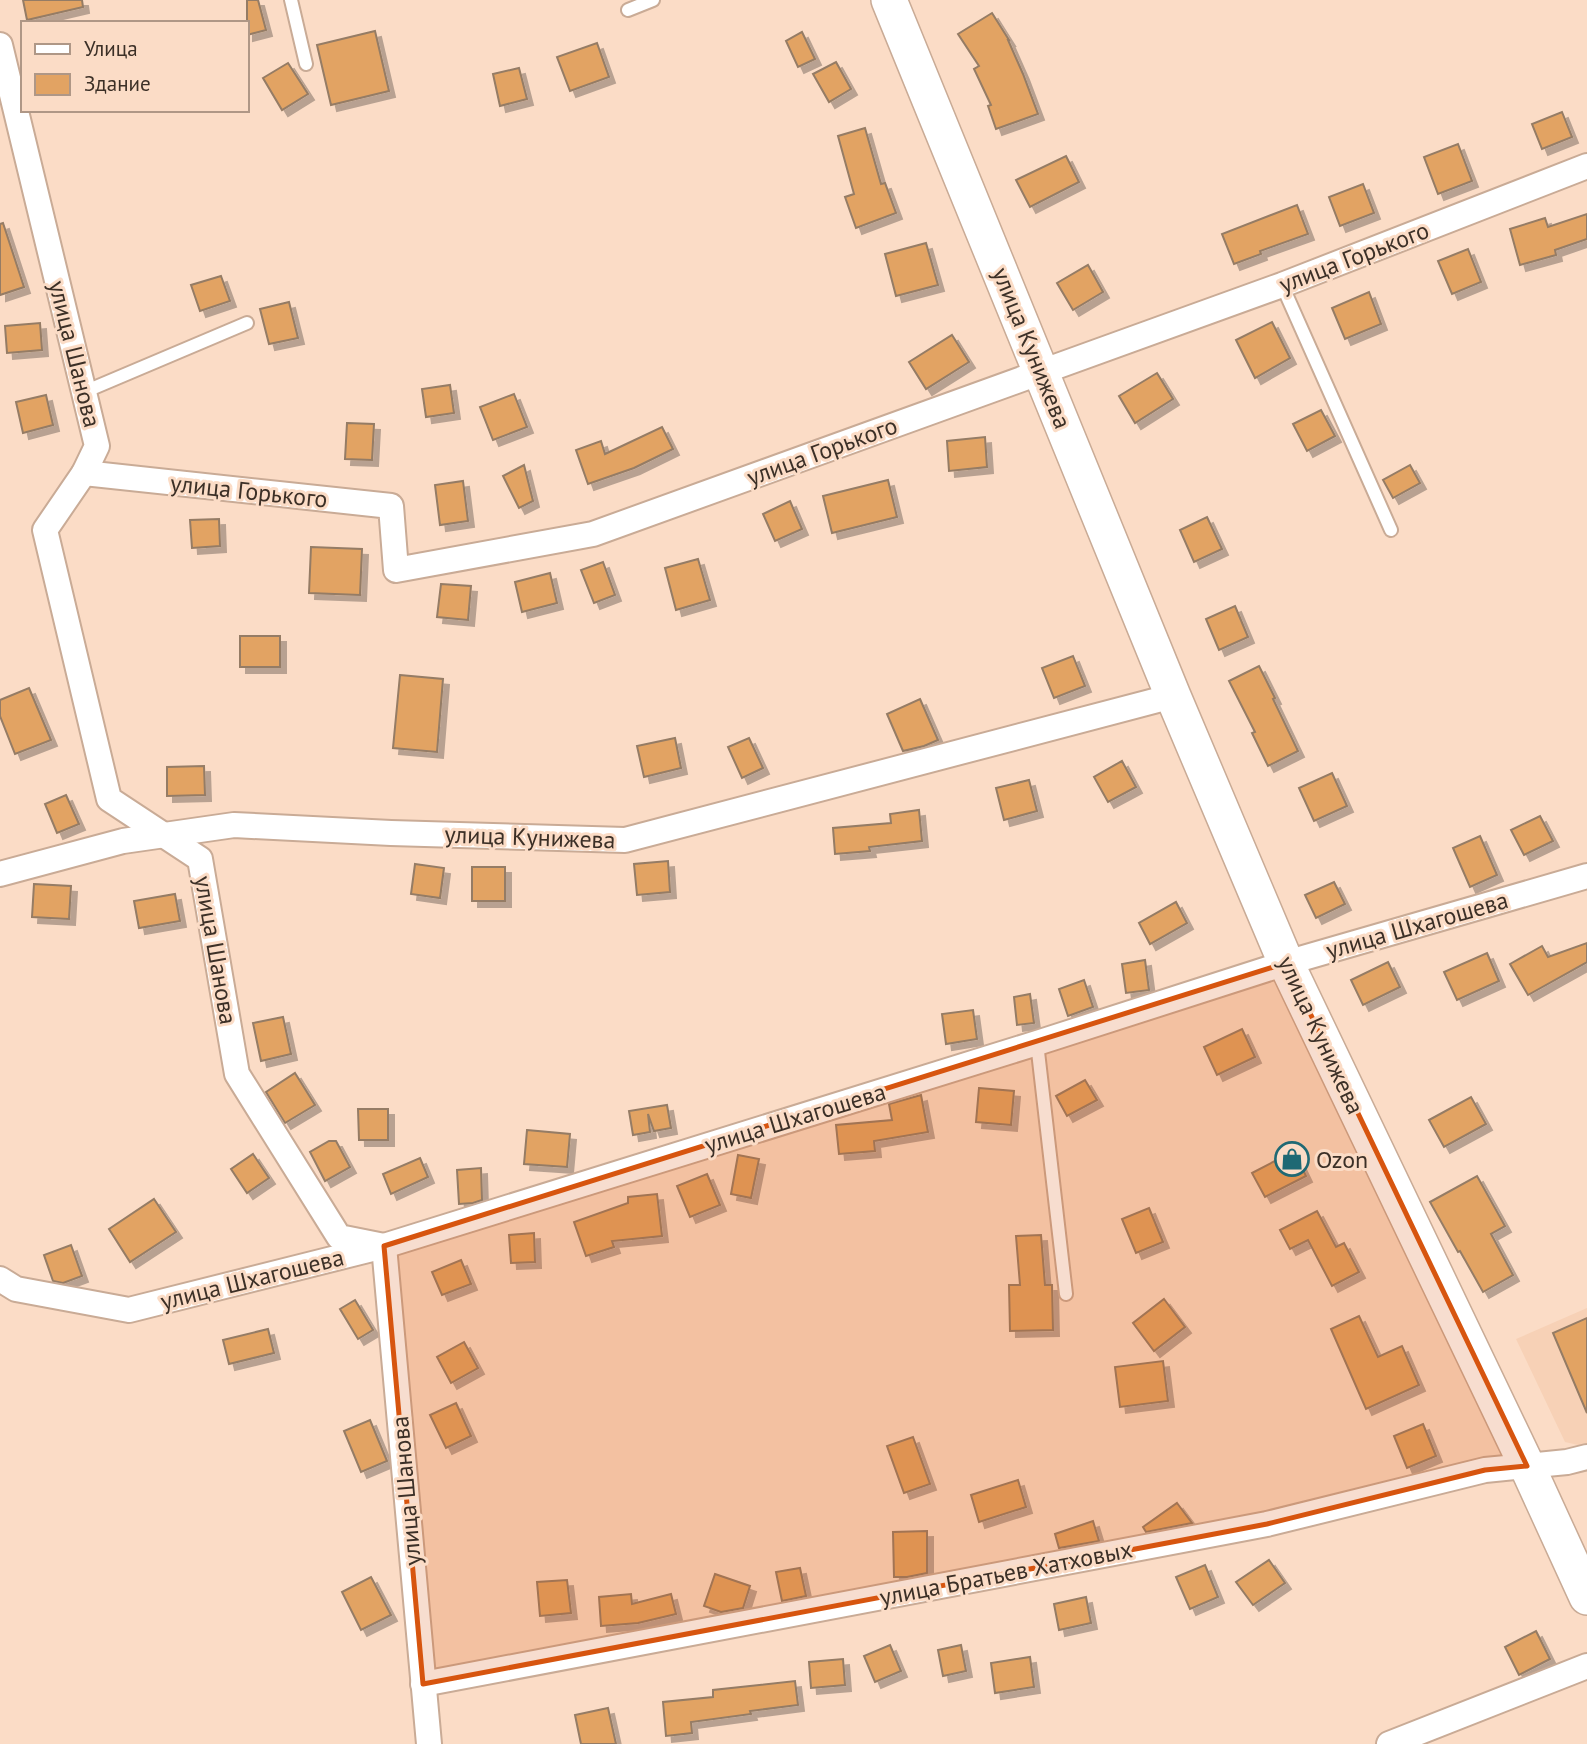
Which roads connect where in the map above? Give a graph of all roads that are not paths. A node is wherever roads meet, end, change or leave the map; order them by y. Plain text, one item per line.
1 (291, 0) edge
2 (653, 0) edge
3 (890, 0) edge
4 (628, 10) dead end
5 (0, 45) edge
6 (306, 64) dead end
7 (1587, 166) edge
8 (1282, 285) junction
9 (247, 323) dead end
10 (1041, 372) junction
11 (84, 392) junction
12 (84, 473) junction
13 (1391, 530) dead end
14 (1173, 696) junction
15 (164, 835) junction
16 (0, 874) edge
17 (1587, 876) edge
18 (1286, 963) junction
19 (1037, 1043) junction
20 (384, 1245) junction
21 (0, 1279) edge
22 (1066, 1294) dead end
23 (1587, 1457) edge
24 (1527, 1466) junction
25 (1587, 1597) edge
26 (1587, 1666) edge
27 (423, 1684) junction
28 (429, 1744) edge
29 (1389, 1744) edge

1 - 6 lane
2 - 4 lane
3 - 10 street, улица Кунижева
5 - 11 street, улица Шанова
7 - 8 street, улица Горького
8 - 10 street, улица Горького
8 - 13 lane
9 - 11 lane
10 - 12 street, улица Горького
10 - 14 street, улица Кунижева
11 - 12 street, улица Шанова
12 - 15 street, улица Шанова
14 - 15 street, улица Кунижева
14 - 18 street, улица Кунижева
15 - 16 street, улица Кунижева
15 - 20 street, улица Шанова
17 - 18 street, улица Шхагошева
18 - 19 street, улица Шхагошева
18 - 24 street, улица Кунижева
19 - 20 street, улица Шхагошева
19 - 22 lane
20 - 21 street, улица Шхагошева
20 - 27 street, улица Шанова
23 - 24 street, улица Братьев Хатховых
24 - 25 street, улица Кунижева
24 - 27 street, улица Братьев Хатховых
26 - 29 street
27 - 28 street, улица Шанова

